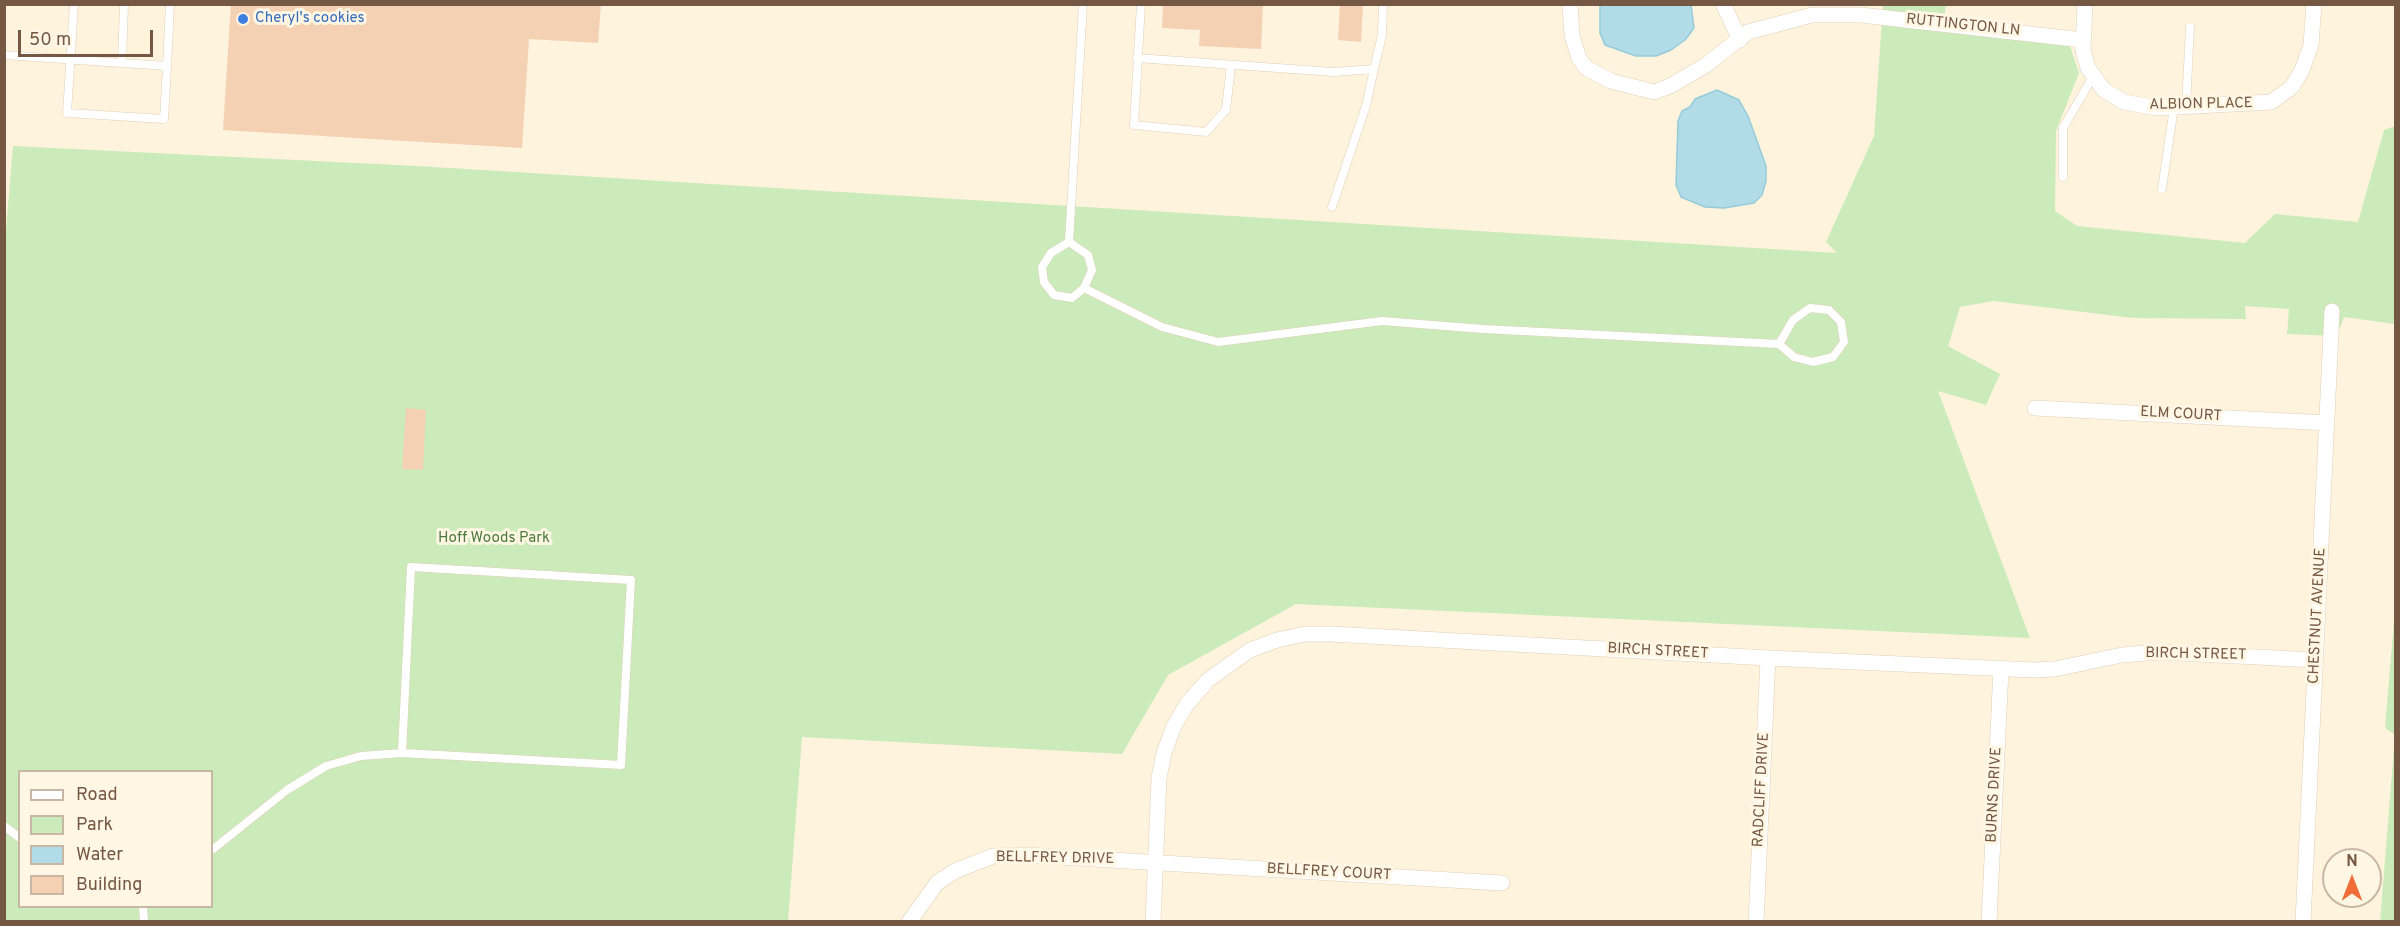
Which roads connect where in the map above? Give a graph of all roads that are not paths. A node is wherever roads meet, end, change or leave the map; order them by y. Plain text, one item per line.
1 (74, 4) edge
2 (124, 4) edge
3 (170, 4) edge
4 (1083, 4) edge
5 (1141, 4) edge
6 (1383, 4) edge
7 (1570, 4) edge
8 (1723, 4) edge
9 (2085, 4) edge
10 (2314, 4) edge
11 (2190, 27) dead end
12 (1740, 40) junction
13 (2083, 45) junction
14 (4, 55) edge
15 (1137, 58) junction
16 (71, 60) junction
17 (122, 63) junction
18 (1231, 65) junction
19 (168, 66) junction
20 (1374, 69) junction
21 (2094, 75) junction
22 (2180, 107) junction
23 (2063, 177) dead end
24 (2162, 189) dead end
25 (1332, 207) dead end
26 (1069, 242) junction
27 (1084, 288) junction
28 (2332, 311) dead end
29 (1779, 344) junction
30 (2035, 408) dead end
31 (2327, 423) junction
32 (1768, 658) junction
33 (2316, 660) junction
34 (2001, 669) junction
35 (402, 753) junction
36 (4, 826) edge
37 (18, 836) edge
38 (213, 849) edge
39 (1156, 862) junction
40 (1502, 883) dead end
41 (909, 921) edge
42 (1153, 921) edge
43 (1756, 921) edge
44 (1989, 921) edge
45 (2303, 921) edge

1 - 16 lane
2 - 17 lane
3 - 19 lane
4 - 26 lane
5 - 15 lane
6 - 20 lane
7 - 12 street, RUTTINGTON LN
8 - 12 street
9 - 13 street
10 - 22 street, ALBION PLACE
11 - 22 lane
12 - 13 street, RUTTINGTON LN
13 - 21 street, ALBION PLACE
14 - 16 lane
15 - 18 lane
15 - 18 lane
16 - 17 lane
16 - 19 lane
17 - 19 lane
18 - 20 lane
20 - 25 lane
21 - 22 street, ALBION PLACE
21 - 23 lane
22 - 24 lane
26 - 27 lane
26 - 27 lane
27 - 29 lane
28 - 31 street, CHESTNUT AVENUE
29 - 29 lane
30 - 31 street, ELM COURT
31 - 33 street, CHESTNUT AVENUE
32 - 34 street, BIRCH STREET
32 - 39 street, BIRCH STREET
32 - 43 street, RADCLIFF DRIVE
33 - 34 street, BIRCH STREET
33 - 45 street, CHESTNUT AVENUE
34 - 44 street, BURNS DRIVE
35 - 35 lane
35 - 38 lane
36 - 37 lane
39 - 40 street, BELLFREY COURT
39 - 41 street, BELLFREY DRIVE
39 - 42 street, BIRCH STREET

